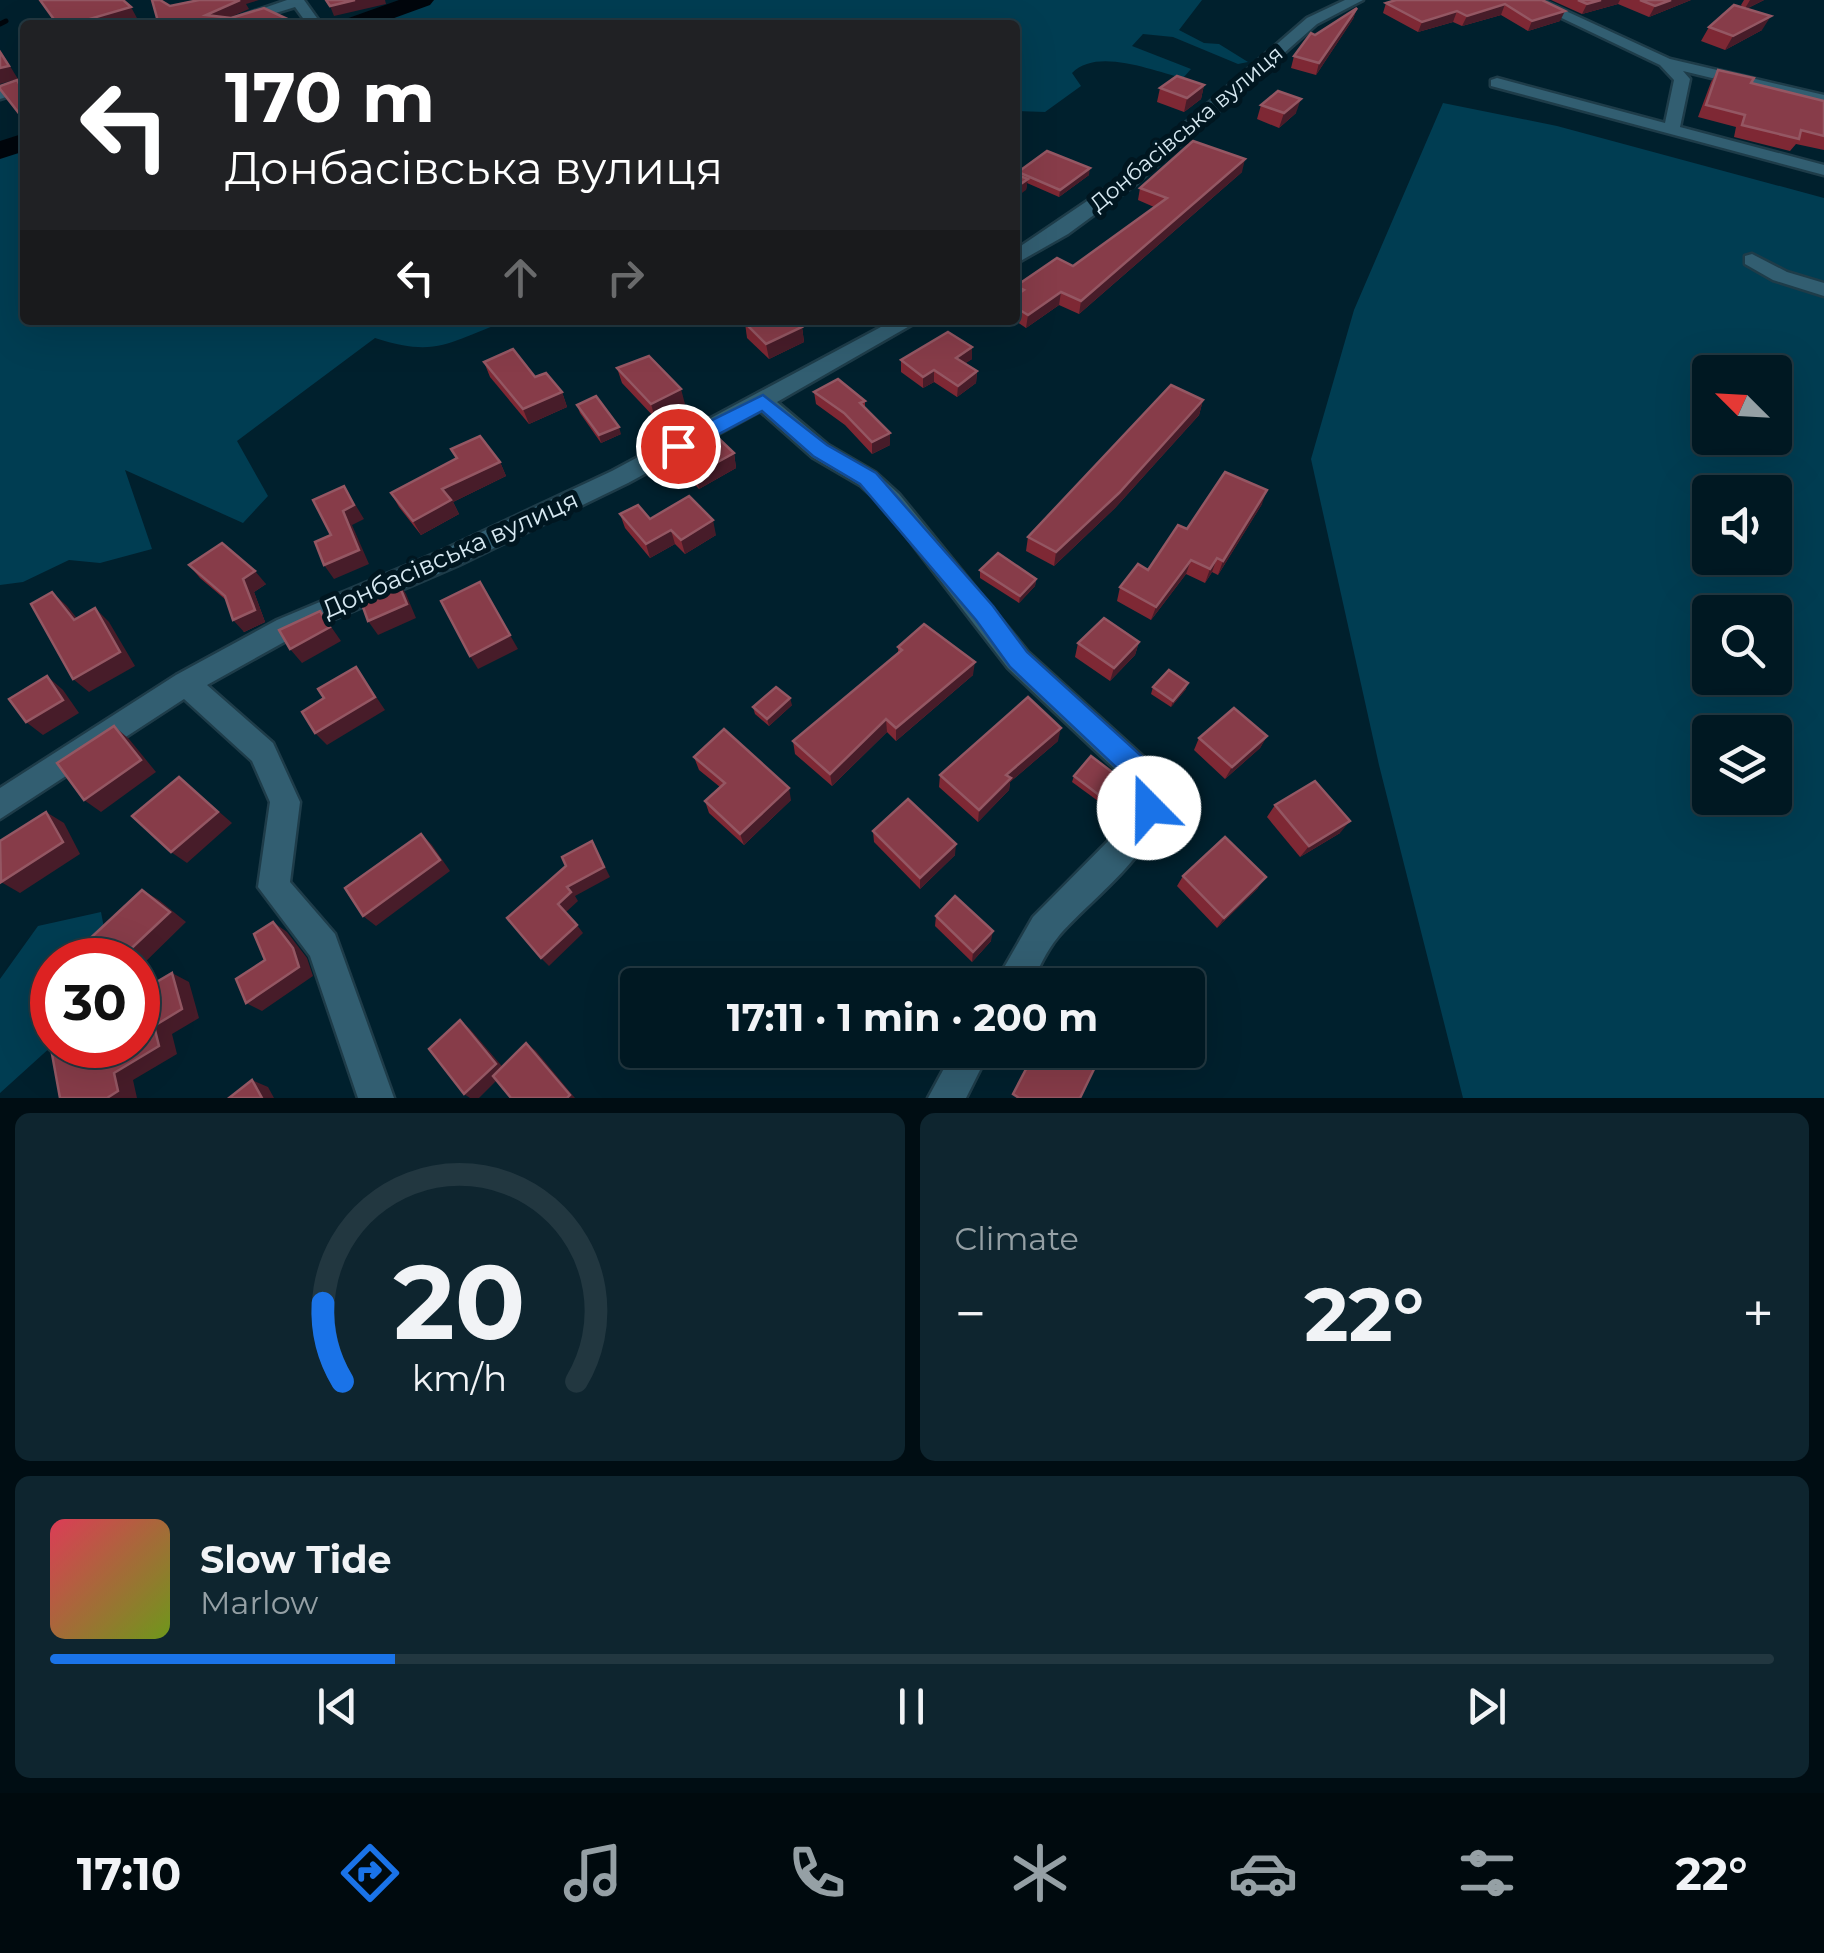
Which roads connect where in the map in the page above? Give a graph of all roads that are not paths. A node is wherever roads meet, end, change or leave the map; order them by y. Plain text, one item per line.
1 (1356, 0) edge
2 (1531, 0) edge
3 (298, 1) edge
4 (238, 20) edge
5 (1665, 62) junction
6 (1497, 84) dead end
7 (1824, 100) edge
8 (1672, 127) junction
9 (1824, 170) edge
10 (1020, 255) edge
11 (1752, 260) dead end
12 (1824, 290) edge
13 (901, 325) edge
14 (763, 402) junction
15 (186, 683) junction
16 (0, 805) edge
17 (1021, 968) edge
18 (964, 1068) edge
19 (376, 1098) edge
20 (946, 1098) edge

1 - 10 street, Донбасівська вулиця
2 - 5 street
3 - 4 street
5 - 7 street
5 - 8 street
6 - 8 street
8 - 9 street
11 - 12 street
13 - 14 street, Донбасівська вулиця
14 - 15 street, Донбасівська вулиця
14 - 17 street
15 - 16 street, Донбасівська вулиця
15 - 19 street
18 - 20 street

